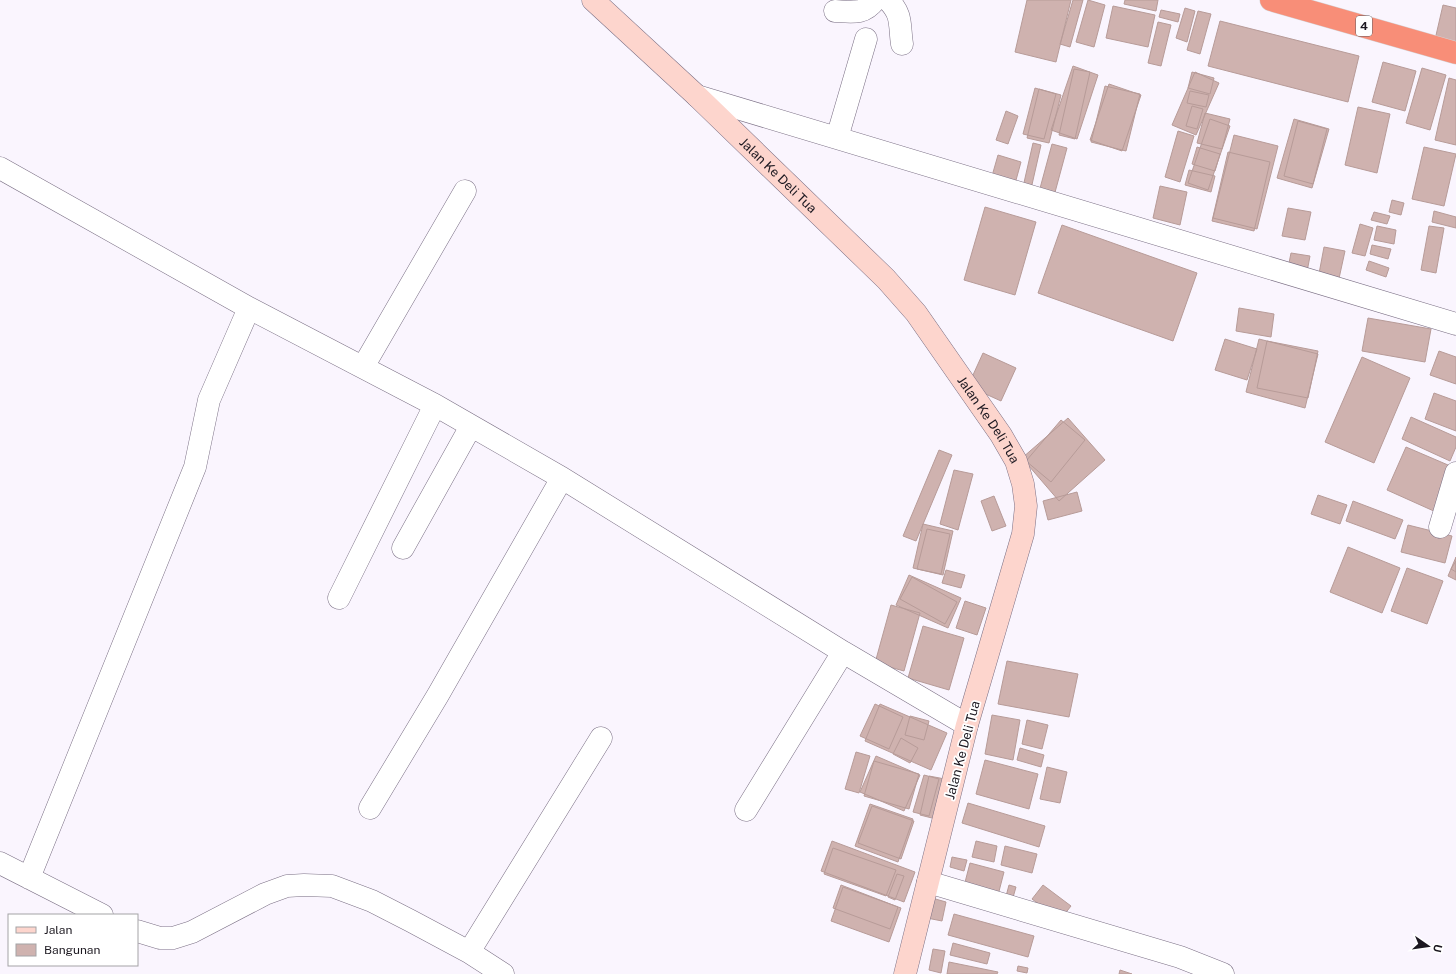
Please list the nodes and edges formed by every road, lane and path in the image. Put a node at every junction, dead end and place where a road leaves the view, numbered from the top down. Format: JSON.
{"nodes":[{"id":1,"x":592,"y":0,"type":"edge"},
{"id":2,"x":875,"y":0,"type":"edge"},
{"id":3,"x":888,"y":0,"type":"edge"},
{"id":4,"x":1271,"y":0,"type":"edge"},
{"id":5,"x":835,"y":11,"type":"dead end"},
{"id":6,"x":866,"y":39,"type":"dead end"},
{"id":7,"x":902,"y":44,"type":"dead end"},
{"id":8,"x":1456,"y":53,"type":"edge"},
{"id":9,"x":697,"y":96,"type":"junction"},
{"id":10,"x":837,"y":138,"type":"junction"},
{"id":11,"x":0,"y":168,"type":"edge"},
{"id":12,"x":465,"y":190,"type":"dead end"},
{"id":13,"x":249,"y":308,"type":"junction"},
{"id":14,"x":1456,"y":324,"type":"edge"},
{"id":15,"x":363,"y":366,"type":"junction"},
{"id":16,"x":436,"y":405,"type":"junction"},
{"id":17,"x":471,"y":426,"type":"junction"},
{"id":18,"x":1456,"y":473,"type":"edge"},
{"id":19,"x":562,"y":478,"type":"junction"},
{"id":20,"x":1440,"y":527,"type":"dead end"},
{"id":21,"x":403,"y":548,"type":"dead end"},
{"id":22,"x":339,"y":598,"type":"dead end"},
{"id":23,"x":843,"y":652,"type":"junction"},
{"id":24,"x":967,"y":725,"type":"junction"},
{"id":25,"x":601,"y":738,"type":"dead end"},
{"id":26,"x":370,"y":808,"type":"dead end"},
{"id":27,"x":746,"y":810,"type":"dead end"},
{"id":28,"x":0,"y":863,"type":"edge"},
{"id":29,"x":29,"y":878,"type":"junction"},
{"id":30,"x":928,"y":882,"type":"junction"},
{"id":31,"x":100,"y":914,"type":"edge"},
{"id":32,"x":138,"y":931,"type":"edge"},
{"id":33,"x":469,"y":952,"type":"junction"},
{"id":34,"x":503,"y":974,"type":"edge"},
{"id":35,"x":905,"y":974,"type":"edge"},
{"id":36,"x":1223,"y":974,"type":"edge"}],
"edges":[{"from":1,"to":9,"type":"main road","name":"Jalan Ke Deli Tua"},
{"from":2,"to":5,"type":"street"},
{"from":3,"to":7,"type":"street"},
{"from":4,"to":8,"type":"highway","number":"4"},
{"from":6,"to":10,"type":"street"},
{"from":9,"to":10,"type":"street"},
{"from":9,"to":24,"type":"main road","name":"Jalan Ke Deli Tua"},
{"from":10,"to":14,"type":"street"},
{"from":11,"to":13,"type":"street"},
{"from":12,"to":15,"type":"street"},
{"from":13,"to":15,"type":"street"},
{"from":13,"to":29,"type":"street"},
{"from":15,"to":16,"type":"street"},
{"from":16,"to":17,"type":"street"},
{"from":16,"to":22,"type":"street"},
{"from":17,"to":19,"type":"street"},
{"from":17,"to":21,"type":"street"},
{"from":18,"to":20,"type":"street"},
{"from":19,"to":23,"type":"street"},
{"from":19,"to":26,"type":"street"},
{"from":23,"to":24,"type":"street"},
{"from":23,"to":27,"type":"street"},
{"from":24,"to":30,"type":"main road","name":"Jalan Ke Deli Tua"},
{"from":25,"to":33,"type":"street"},
{"from":28,"to":29,"type":"street"},
{"from":29,"to":31,"type":"street"},
{"from":30,"to":35,"type":"main road","name":"Jalan Ke Deli Tua"},
{"from":30,"to":36,"type":"street"},
{"from":32,"to":33,"type":"street"},
{"from":33,"to":34,"type":"street"}]}
